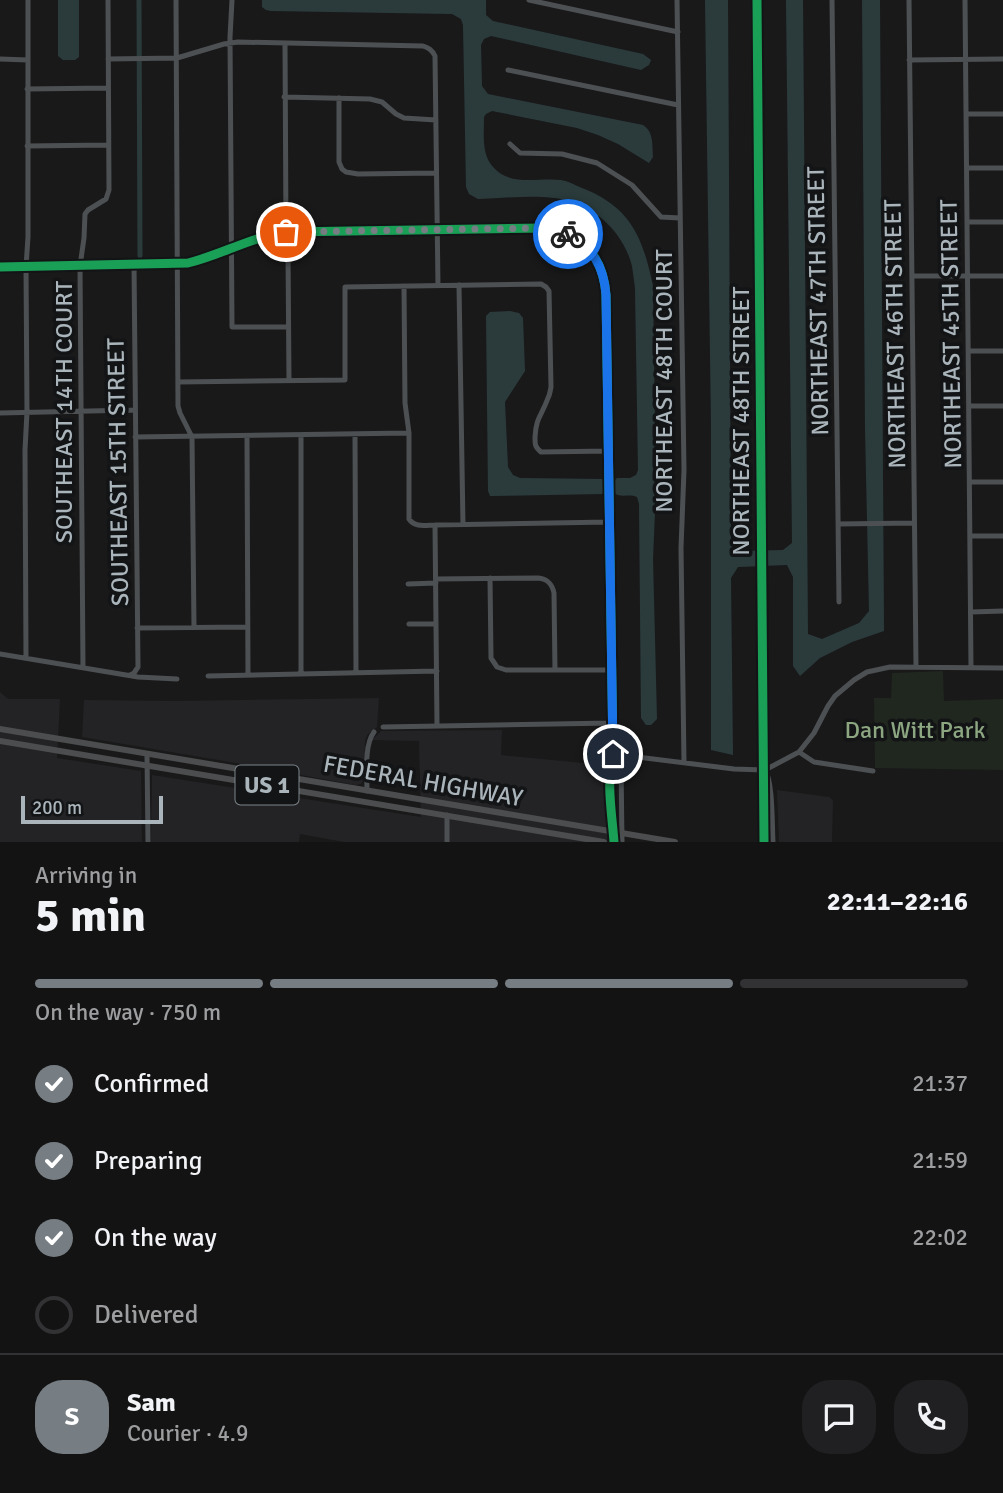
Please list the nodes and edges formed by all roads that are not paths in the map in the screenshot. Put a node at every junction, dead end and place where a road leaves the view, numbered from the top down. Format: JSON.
{"nodes":[{"id":1,"x":28,"y":0,"type":"edge"},
{"id":2,"x":108,"y":0,"type":"edge"},
{"id":3,"x":176,"y":0,"type":"edge"},
{"id":4,"x":232,"y":0,"type":"edge"},
{"id":5,"x":529,"y":0,"type":"edge"},
{"id":6,"x":677,"y":0,"type":"edge"},
{"id":7,"x":757,"y":0,"type":"edge"},
{"id":8,"x":832,"y":0,"type":"edge"},
{"id":9,"x":909,"y":0,"type":"edge"},
{"id":10,"x":965,"y":0,"type":"edge"},
{"id":11,"x":678,"y":32,"type":"junction"},
{"id":12,"x":230,"y":42,"type":"junction"},
{"id":13,"x":285,"y":43,"type":"junction"},
{"id":14,"x":177,"y":58,"type":"junction"},
{"id":15,"x":108,"y":59,"type":"junction"},
{"id":16,"x":0,"y":60,"type":"edge"},
{"id":17,"x":28,"y":60,"type":"junction"},
{"id":18,"x":909,"y":60,"type":"junction"},
{"id":19,"x":966,"y":60,"type":"junction"},
{"id":20,"x":1003,"y":60,"type":"edge"},
{"id":21,"x":508,"y":70,"type":"dead end"},
{"id":22,"x":108,"y":88,"type":"junction"},
{"id":23,"x":27,"y":89,"type":"junction"},
{"id":24,"x":284,"y":97,"type":"junction"},
{"id":25,"x":339,"y":98,"type":"junction"},
{"id":26,"x":678,"y":105,"type":"junction"},
{"id":27,"x":967,"y":114,"type":"junction"},
{"id":28,"x":1003,"y":114,"type":"edge"},
{"id":29,"x":436,"y":120,"type":"junction"},
{"id":30,"x":510,"y":144,"type":"dead end"},
{"id":31,"x":108,"y":145,"type":"junction"},
{"id":32,"x":27,"y":146,"type":"junction"},
{"id":33,"x":967,"y":168,"type":"junction"},
{"id":34,"x":1003,"y":168,"type":"edge"},
{"id":35,"x":436,"y":173,"type":"junction"},
{"id":36,"x":680,"y":218,"type":"junction"},
{"id":37,"x":967,"y":222,"type":"junction"},
{"id":38,"x":1003,"y":222,"type":"edge"},
{"id":39,"x":437,"y":230,"type":"junction"},
{"id":40,"x":286,"y":232,"type":"junction"},
{"id":41,"x":232,"y":248,"type":"junction"},
{"id":42,"x":177,"y":264,"type":"junction"},
{"id":43,"x":134,"y":265,"type":"junction"},
{"id":44,"x":80,"y":266,"type":"junction"},
{"id":45,"x":0,"y":267,"type":"edge"},
{"id":46,"x":26,"y":267,"type":"junction"},
{"id":47,"x":912,"y":276,"type":"junction"},
{"id":48,"x":968,"y":276,"type":"junction"},
{"id":49,"x":1003,"y":276,"type":"edge"},
{"id":50,"x":459,"y":285,"type":"junction"},
{"id":51,"x":404,"y":286,"type":"junction"},
{"id":52,"x":438,"y":286,"type":"junction"},
{"id":53,"x":288,"y":327,"type":"junction"},
{"id":54,"x":969,"y":351,"type":"junction"},
{"id":55,"x":1003,"y":351,"type":"edge"},
{"id":56,"x":289,"y":380,"type":"junction"},
{"id":57,"x":178,"y":382,"type":"junction"},
{"id":58,"x":969,"y":406,"type":"junction"},
{"id":59,"x":1003,"y":406,"type":"edge"},
{"id":60,"x":135,"y":410,"type":"junction"},
{"id":61,"x":81,"y":411,"type":"junction"},
{"id":62,"x":27,"y":412,"type":"junction"},
{"id":63,"x":0,"y":413,"type":"edge"},
{"id":64,"x":409,"y":433,"type":"junction"},
{"id":65,"x":355,"y":434,"type":"junction"},
{"id":66,"x":301,"y":435,"type":"junction"},
{"id":67,"x":247,"y":436,"type":"junction"},
{"id":68,"x":135,"y":437,"type":"junction"},
{"id":69,"x":192,"y":437,"type":"junction"},
{"id":70,"x":608,"y":451,"type":"junction"},
{"id":71,"x":970,"y":482,"type":"junction"},
{"id":72,"x":1003,"y":482,"type":"edge"},
{"id":73,"x":609,"y":523,"type":"junction"},
{"id":74,"x":914,"y":523,"type":"junction"},
{"id":75,"x":838,"y":524,"type":"junction"},
{"id":76,"x":435,"y":525,"type":"junction"},
{"id":77,"x":463,"y":525,"type":"junction"},
{"id":78,"x":971,"y":536,"type":"junction"},
{"id":79,"x":1003,"y":536,"type":"edge"},
{"id":80,"x":490,"y":578,"type":"junction"},
{"id":81,"x":436,"y":581,"type":"junction"},
{"id":82,"x":408,"y":584,"type":"dead end"},
{"id":83,"x":839,"y":602,"type":"dead end"},
{"id":84,"x":1003,"y":611,"type":"edge"},
{"id":85,"x":971,"y":612,"type":"junction"},
{"id":86,"x":409,"y":624,"type":"dead end"},
{"id":87,"x":436,"y":624,"type":"junction"},
{"id":88,"x":194,"y":627,"type":"junction"},
{"id":89,"x":247,"y":627,"type":"junction"},
{"id":90,"x":137,"y":628,"type":"junction"},
{"id":91,"x":0,"y":654,"type":"edge"},
{"id":92,"x":26,"y":659,"type":"junction"},
{"id":93,"x":916,"y":667,"type":"junction"},
{"id":94,"x":83,"y":668,"type":"junction"},
{"id":95,"x":971,"y":668,"type":"junction"},
{"id":96,"x":1003,"y":668,"type":"edge"},
{"id":97,"x":555,"y":670,"type":"junction"},
{"id":98,"x":612,"y":670,"type":"junction"},
{"id":99,"x":437,"y":671,"type":"junction"},
{"id":100,"x":356,"y":672,"type":"junction"},
{"id":101,"x":301,"y":673,"type":"junction"},
{"id":102,"x":248,"y":674,"type":"junction"},
{"id":103,"x":130,"y":675,"type":"junction"},
{"id":104,"x":208,"y":676,"type":"dead end"},
{"id":105,"x":177,"y":679,"type":"dead end"},
{"id":106,"x":612,"y":723,"type":"junction"},
{"id":107,"x":437,"y":725,"type":"junction"},
{"id":108,"x":383,"y":727,"type":"dead end"},
{"id":109,"x":0,"y":729,"type":"edge"},
{"id":110,"x":374,"y":732,"type":"dead end"},
{"id":111,"x":34,"y":735,"type":"junction"},
{"id":112,"x":0,"y":741,"type":"edge"},
{"id":113,"x":12,"y":743,"type":"junction"},
{"id":114,"x":799,"y":752,"type":"junction"},
{"id":115,"x":147,"y":754,"type":"junction"},
{"id":116,"x":613,"y":754,"type":"junction"},
{"id":117,"x":684,"y":762,"type":"junction"},
{"id":118,"x":147,"y":765,"type":"junction"},
{"id":119,"x":765,"y":770,"type":"junction"},
{"id":120,"x":873,"y":771,"type":"dead end"},
{"id":121,"x":257,"y":772,"type":"junction"},
{"id":122,"x":280,"y":776,"type":"junction"},
{"id":123,"x":236,"y":780,"type":"junction"},
{"id":124,"x":261,"y":784,"type":"junction"},
{"id":125,"x":367,"y":791,"type":"junction"},
{"id":126,"x":345,"y":799,"type":"junction"},
{"id":127,"x":425,"y":800,"type":"junction"},
{"id":128,"x":471,"y":808,"type":"junction"},
{"id":129,"x":409,"y":809,"type":"junction"},
{"id":130,"x":447,"y":816,"type":"junction"},
{"id":131,"x":613,"y":832,"type":"junction"},
{"id":132,"x":622,"y":834,"type":"junction"},
{"id":133,"x":148,"y":842,"type":"edge"},
{"id":134,"x":447,"y":842,"type":"edge"},
{"id":135,"x":604,"y":842,"type":"edge"},
{"id":136,"x":614,"y":842,"type":"edge"},
{"id":137,"x":622,"y":842,"type":"edge"},
{"id":138,"x":675,"y":842,"type":"edge"},
{"id":139,"x":764,"y":842,"type":"edge"},
{"id":140,"x":773,"y":842,"type":"edge"}],
"edges":[{"from":1,"to":17,"type":"street"},
{"from":2,"to":15,"type":"street","name":"SOUTHEAST 14TH COURT"},
{"from":3,"to":14,"type":"street"},
{"from":4,"to":12,"type":"street"},
{"from":5,"to":11,"type":"street"},
{"from":6,"to":11,"type":"street","name":"NORTHEAST 48TH COURT"},
{"from":7,"to":119,"type":"street","name":"NORTHEAST 48TH STREET"},
{"from":8,"to":75,"type":"street","name":"NORTHEAST 47TH STREET"},
{"from":9,"to":18,"type":"street","name":"NORTHEAST 46TH STREET"},
{"from":10,"to":19,"type":"street","name":"NORTHEAST 45TH STREET"},
{"from":11,"to":26,"type":"street","name":"NORTHEAST 48TH COURT"},
{"from":12,"to":13,"type":"street"},
{"from":12,"to":14,"type":"street"},
{"from":12,"to":41,"type":"street"},
{"from":13,"to":24,"type":"street"},
{"from":13,"to":29,"type":"street"},
{"from":14,"to":15,"type":"street"},
{"from":14,"to":42,"type":"street"},
{"from":15,"to":22,"type":"street","name":"SOUTHEAST 14TH COURT"},
{"from":16,"to":17,"type":"street"},
{"from":17,"to":23,"type":"street"},
{"from":18,"to":19,"type":"street"},
{"from":18,"to":47,"type":"street","name":"NORTHEAST 46TH STREET"},
{"from":19,"to":20,"type":"street"},
{"from":19,"to":27,"type":"street","name":"NORTHEAST 45TH STREET"},
{"from":21,"to":26,"type":"street"},
{"from":22,"to":23,"type":"street"},
{"from":22,"to":31,"type":"street","name":"SOUTHEAST 14TH COURT"},
{"from":23,"to":32,"type":"street"},
{"from":24,"to":25,"type":"street"},
{"from":24,"to":40,"type":"street"},
{"from":25,"to":29,"type":"street"},
{"from":25,"to":35,"type":"street"},
{"from":26,"to":36,"type":"street","name":"NORTHEAST 48TH COURT"},
{"from":27,"to":28,"type":"street"},
{"from":27,"to":33,"type":"street","name":"NORTHEAST 45TH STREET"},
{"from":29,"to":35,"type":"street"},
{"from":30,"to":36,"type":"street"},
{"from":31,"to":32,"type":"street"},
{"from":31,"to":44,"type":"street","name":"SOUTHEAST 14TH COURT"},
{"from":32,"to":46,"type":"street"},
{"from":33,"to":34,"type":"street"},
{"from":33,"to":37,"type":"street","name":"NORTHEAST 45TH STREET"},
{"from":35,"to":39,"type":"street"},
{"from":36,"to":117,"type":"street","name":"NORTHEAST 48TH COURT"},
{"from":37,"to":38,"type":"street"},
{"from":37,"to":48,"type":"street","name":"NORTHEAST 45TH STREET"},
{"from":39,"to":40,"type":"street"},
{"from":39,"to":52,"type":"street"},
{"from":39,"to":70,"type":"street"},
{"from":40,"to":41,"type":"street"},
{"from":40,"to":53,"type":"street"},
{"from":41,"to":42,"type":"street"},
{"from":41,"to":53,"type":"street"},
{"from":42,"to":43,"type":"street"},
{"from":42,"to":57,"type":"street"},
{"from":43,"to":44,"type":"street"},
{"from":43,"to":60,"type":"street","name":"SOUTHEAST 15TH STREET"},
{"from":44,"to":46,"type":"street"},
{"from":44,"to":61,"type":"street","name":"SOUTHEAST 14TH COURT"},
{"from":45,"to":46,"type":"street"},
{"from":46,"to":62,"type":"street"},
{"from":47,"to":48,"type":"street"},
{"from":47,"to":74,"type":"street","name":"NORTHEAST 46TH STREET"},
{"from":48,"to":49,"type":"street"},
{"from":48,"to":54,"type":"street","name":"NORTHEAST 45TH STREET"},
{"from":50,"to":52,"type":"street"},
{"from":50,"to":70,"type":"street"},
{"from":50,"to":77,"type":"street"},
{"from":51,"to":52,"type":"street"},
{"from":51,"to":56,"type":"street"},
{"from":51,"to":64,"type":"street"},
{"from":53,"to":56,"type":"street"},
{"from":54,"to":55,"type":"street"},
{"from":54,"to":58,"type":"street","name":"NORTHEAST 45TH STREET"},
{"from":56,"to":57,"type":"street"},
{"from":57,"to":69,"type":"street"},
{"from":58,"to":59,"type":"street"},
{"from":58,"to":71,"type":"street","name":"NORTHEAST 45TH STREET"},
{"from":60,"to":61,"type":"street"},
{"from":60,"to":68,"type":"street","name":"SOUTHEAST 15TH STREET"},
{"from":61,"to":62,"type":"street"},
{"from":61,"to":94,"type":"street","name":"SOUTHEAST 14TH COURT"},
{"from":62,"to":63,"type":"street"},
{"from":62,"to":92,"type":"street"},
{"from":64,"to":65,"type":"street"},
{"from":64,"to":76,"type":"street"},
{"from":65,"to":66,"type":"street"},
{"from":65,"to":100,"type":"street"},
{"from":66,"to":67,"type":"street"},
{"from":66,"to":101,"type":"street"},
{"from":67,"to":69,"type":"street"},
{"from":67,"to":89,"type":"street"},
{"from":68,"to":69,"type":"street"},
{"from":68,"to":90,"type":"street","name":"SOUTHEAST 15TH STREET"},
{"from":69,"to":88,"type":"street"},
{"from":70,"to":73,"type":"street"},
{"from":71,"to":72,"type":"street"},
{"from":71,"to":78,"type":"street","name":"NORTHEAST 45TH STREET"},
{"from":73,"to":77,"type":"street"},
{"from":73,"to":98,"type":"street"},
{"from":74,"to":75,"type":"street"},
{"from":74,"to":93,"type":"street","name":"NORTHEAST 46TH STREET"},
{"from":75,"to":83,"type":"street","name":"NORTHEAST 47TH STREET"},
{"from":76,"to":77,"type":"street"},
{"from":76,"to":81,"type":"street"},
{"from":78,"to":79,"type":"street"},
{"from":78,"to":85,"type":"street","name":"NORTHEAST 45TH STREET"},
{"from":80,"to":81,"type":"street"},
{"from":80,"to":97,"type":"street"},
{"from":80,"to":97,"type":"street"},
{"from":81,"to":82,"type":"street"},
{"from":81,"to":87,"type":"street"},
{"from":84,"to":85,"type":"street"},
{"from":85,"to":95,"type":"street","name":"NORTHEAST 45TH STREET"},
{"from":86,"to":87,"type":"street"},
{"from":87,"to":99,"type":"street"},
{"from":88,"to":89,"type":"street"},
{"from":88,"to":90,"type":"street"},
{"from":89,"to":102,"type":"street"},
{"from":90,"to":103,"type":"street","name":"SOUTHEAST 15TH STREET"},
{"from":91,"to":92,"type":"street"},
{"from":92,"to":94,"type":"street"},
{"from":93,"to":95,"type":"street"},
{"from":93,"to":114,"type":"street"},
{"from":94,"to":103,"type":"street"},
{"from":95,"to":96,"type":"street"},
{"from":97,"to":98,"type":"street"},
{"from":98,"to":106,"type":"street"},
{"from":99,"to":100,"type":"street"},
{"from":99,"to":107,"type":"street"},
{"from":100,"to":101,"type":"street"},
{"from":101,"to":102,"type":"street"},
{"from":102,"to":104,"type":"street"},
{"from":103,"to":105,"type":"street"},
{"from":106,"to":107,"type":"street"},
{"from":106,"to":116,"type":"street"},
{"from":107,"to":108,"type":"street"},
{"from":109,"to":111,"type":"main road","name":"FEDERAL HIGHWAY","number":"US 1"},
{"from":110,"to":125,"type":"street"},
{"from":111,"to":113,"type":"main road"},
{"from":111,"to":115,"type":"main road","name":"FEDERAL HIGHWAY","number":"US 1"},
{"from":112,"to":113,"type":"main road","name":"FEDERAL HIGHWAY","number":"US 1"},
{"from":113,"to":118,"type":"main road","name":"FEDERAL HIGHWAY","number":"US 1"},
{"from":114,"to":119,"type":"street"},
{"from":114,"to":120,"type":"street"},
{"from":115,"to":118,"type":"street"},
{"from":115,"to":121,"type":"main road","name":"FEDERAL HIGHWAY","number":"US 1"},
{"from":116,"to":117,"type":"street"},
{"from":116,"to":131,"type":"street"},
{"from":116,"to":132,"type":"street"},
{"from":117,"to":119,"type":"street"},
{"from":118,"to":123,"type":"main road","name":"FEDERAL HIGHWAY","number":"US 1"},
{"from":118,"to":133,"type":"street"},
{"from":119,"to":139,"type":"street","name":"NORTHEAST 48TH STREET"},
{"from":119,"to":140,"type":"street","name":"NORTHEAST 48TH STREET"},
{"from":121,"to":122,"type":"main road","name":"FEDERAL HIGHWAY","number":"US 1"},
{"from":121,"to":123,"type":"main road"},
{"from":122,"to":124,"type":"main road"},
{"from":122,"to":125,"type":"main road","name":"FEDERAL HIGHWAY","number":"US 1"},
{"from":123,"to":124,"type":"main road","name":"FEDERAL HIGHWAY","number":"US 1"},
{"from":124,"to":126,"type":"main road","name":"FEDERAL HIGHWAY","number":"US 1"},
{"from":125,"to":126,"type":"main road"},
{"from":125,"to":127,"type":"main road","name":"FEDERAL HIGHWAY","number":"US 1"},
{"from":126,"to":129,"type":"main road","name":"FEDERAL HIGHWAY","number":"US 1"},
{"from":127,"to":128,"type":"main road","name":"FEDERAL HIGHWAY","number":"US 1"},
{"from":127,"to":129,"type":"main road"},
{"from":128,"to":130,"type":"main road"},
{"from":128,"to":131,"type":"main road","name":"FEDERAL HIGHWAY","number":"US 1"},
{"from":129,"to":130,"type":"main road","name":"FEDERAL HIGHWAY","number":"US 1"},
{"from":130,"to":134,"type":"street"},
{"from":130,"to":135,"type":"main road","name":"FEDERAL HIGHWAY","number":"US 1"},
{"from":131,"to":132,"type":"main road","name":"FEDERAL HIGHWAY","number":"US 1"},
{"from":131,"to":136,"type":"street"},
{"from":132,"to":137,"type":"street"},
{"from":132,"to":138,"type":"main road","name":"FEDERAL HIGHWAY","number":"US 1"}]}
